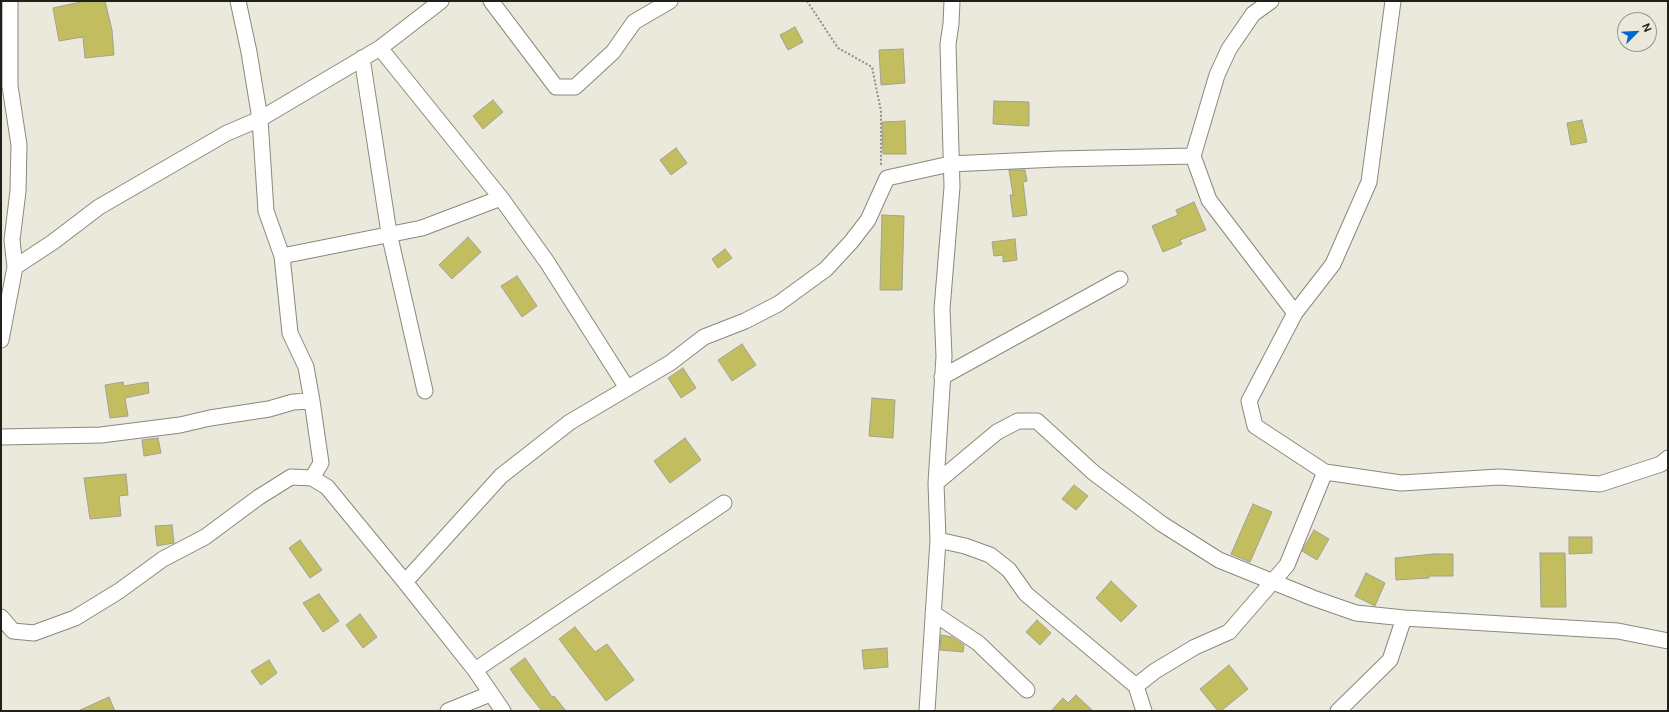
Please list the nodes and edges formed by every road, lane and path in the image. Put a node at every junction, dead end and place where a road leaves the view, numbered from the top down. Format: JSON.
{"nodes":[{"id":1,"x":10,"y":1,"type":"edge"},
{"id":2,"x":238,"y":1,"type":"edge"},
{"id":3,"x":441,"y":1,"type":"edge"},
{"id":4,"x":492,"y":1,"type":"edge"},
{"id":5,"x":670,"y":1,"type":"edge"},
{"id":6,"x":807,"y":1,"type":"edge"},
{"id":7,"x":952,"y":1,"type":"edge"},
{"id":8,"x":1271,"y":1,"type":"edge"},
{"id":9,"x":1393,"y":1,"type":"edge"},
{"id":10,"x":380,"y":48,"type":"junction"},
{"id":11,"x":362,"y":58,"type":"junction"},
{"id":12,"x":260,"y":120,"type":"junction"},
{"id":13,"x":1193,"y":156,"type":"junction"},
{"id":14,"x":950,"y":164,"type":"junction"},
{"id":15,"x":887,"y":178,"type":"junction"},
{"id":16,"x":501,"y":198,"type":"junction"},
{"id":17,"x":388,"y":233,"type":"junction"},
{"id":18,"x":282,"y":256,"type":"junction"},
{"id":19,"x":15,"y":267,"type":"junction"},
{"id":20,"x":1120,"y":280,"type":"dead end"},
{"id":21,"x":1295,"y":313,"type":"junction"},
{"id":22,"x":1,"y":340,"type":"edge"},
{"id":23,"x":942,"y":377,"type":"junction"},
{"id":24,"x":627,"y":388,"type":"junction"},
{"id":25,"x":425,"y":391,"type":"dead end"},
{"id":26,"x":312,"y":401,"type":"junction"},
{"id":27,"x":1,"y":437,"type":"edge"},
{"id":28,"x":1668,"y":458,"type":"edge"},
{"id":29,"x":1325,"y":472,"type":"junction"},
{"id":30,"x":312,"y":478,"type":"junction"},
{"id":31,"x":936,"y":483,"type":"junction"},
{"id":32,"x":724,"y":503,"type":"dead end"},
{"id":33,"x":938,"y":540,"type":"junction"},
{"id":34,"x":405,"y":582,"type":"junction"},
{"id":35,"x":1274,"y":582,"type":"junction"},
{"id":36,"x":934,"y":613,"type":"junction"},
{"id":37,"x":1,"y":617,"type":"edge"},
{"id":38,"x":1404,"y":618,"type":"junction"},
{"id":39,"x":1668,"y":640,"type":"edge"},
{"id":40,"x":475,"y":670,"type":"junction"},
{"id":41,"x":1136,"y":686,"type":"junction"},
{"id":42,"x":1028,"y":690,"type":"dead end"},
{"id":43,"x":490,"y":694,"type":"junction"},
{"id":44,"x":448,"y":711,"type":"edge"},
{"id":45,"x":502,"y":711,"type":"edge"},
{"id":46,"x":927,"y":711,"type":"edge"},
{"id":47,"x":1144,"y":711,"type":"edge"},
{"id":48,"x":1338,"y":711,"type":"edge"}],
"edges":[{"from":1,"to":19,"type":"street"},
{"from":2,"to":12,"type":"street"},
{"from":3,"to":10,"type":"street"},
{"from":4,"to":5,"type":"street"},
{"from":6,"to":15,"type":"path"},
{"from":7,"to":14,"type":"street"},
{"from":8,"to":13,"type":"street"},
{"from":9,"to":21,"type":"street"},
{"from":10,"to":11,"type":"street"},
{"from":10,"to":16,"type":"street"},
{"from":11,"to":12,"type":"street"},
{"from":11,"to":17,"type":"street"},
{"from":12,"to":18,"type":"street"},
{"from":12,"to":19,"type":"street"},
{"from":13,"to":14,"type":"street"},
{"from":13,"to":21,"type":"street"},
{"from":14,"to":15,"type":"street"},
{"from":14,"to":23,"type":"street"},
{"from":15,"to":24,"type":"street"},
{"from":16,"to":17,"type":"street"},
{"from":16,"to":24,"type":"street"},
{"from":17,"to":18,"type":"street"},
{"from":17,"to":25,"type":"street"},
{"from":18,"to":26,"type":"street"},
{"from":19,"to":22,"type":"street"},
{"from":20,"to":23,"type":"street"},
{"from":21,"to":29,"type":"street"},
{"from":23,"to":31,"type":"street"},
{"from":24,"to":34,"type":"street"},
{"from":26,"to":27,"type":"street"},
{"from":26,"to":30,"type":"street"},
{"from":28,"to":29,"type":"street"},
{"from":29,"to":35,"type":"street"},
{"from":30,"to":34,"type":"street"},
{"from":30,"to":37,"type":"street"},
{"from":31,"to":33,"type":"street"},
{"from":31,"to":35,"type":"street"},
{"from":32,"to":40,"type":"street"},
{"from":33,"to":36,"type":"street"},
{"from":33,"to":41,"type":"street"},
{"from":34,"to":40,"type":"street"},
{"from":35,"to":38,"type":"street"},
{"from":35,"to":41,"type":"street"},
{"from":36,"to":42,"type":"street"},
{"from":36,"to":46,"type":"street"},
{"from":38,"to":39,"type":"street"},
{"from":38,"to":48,"type":"street"},
{"from":40,"to":43,"type":"street"},
{"from":41,"to":47,"type":"street"},
{"from":43,"to":44,"type":"street"},
{"from":43,"to":45,"type":"street"}]}
